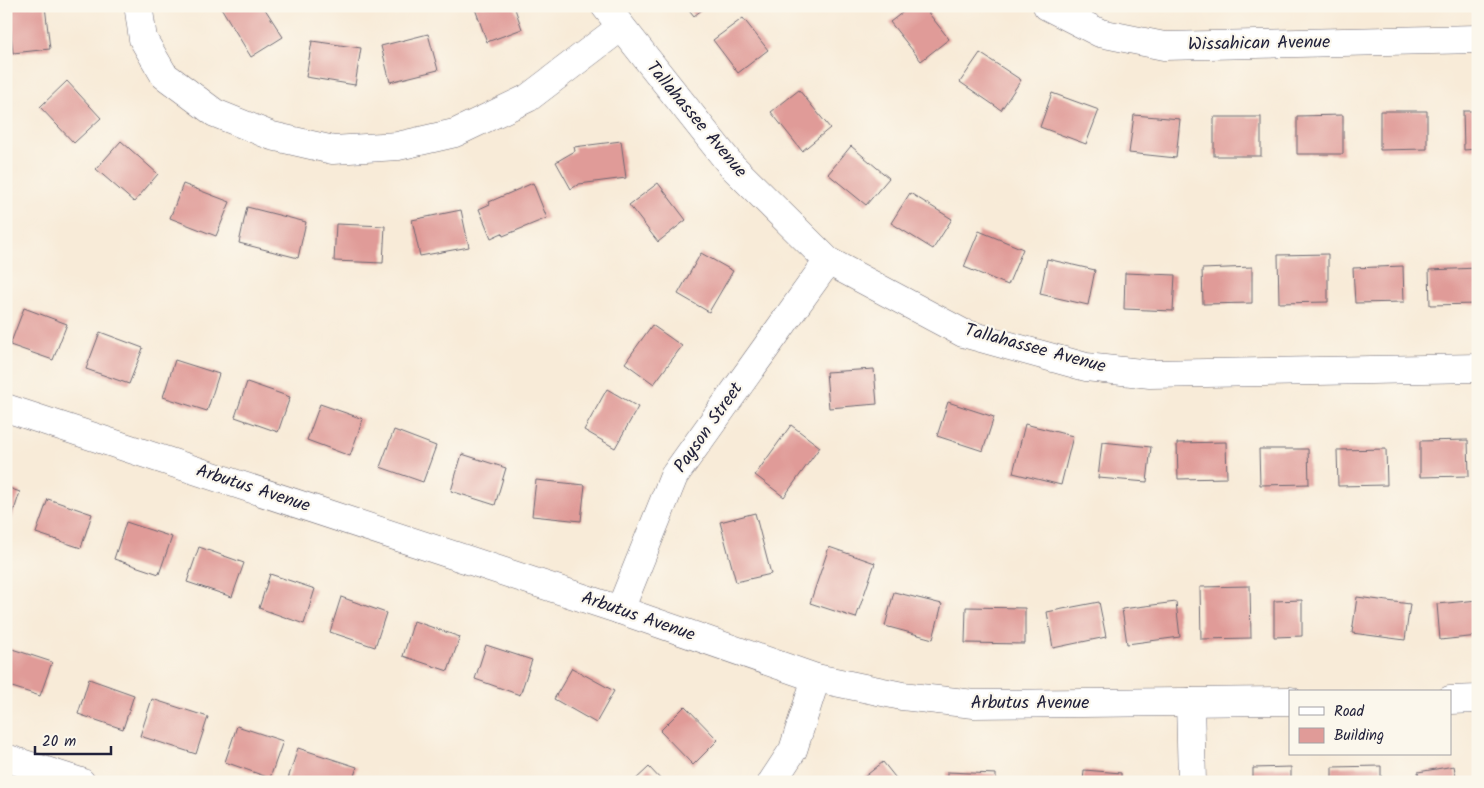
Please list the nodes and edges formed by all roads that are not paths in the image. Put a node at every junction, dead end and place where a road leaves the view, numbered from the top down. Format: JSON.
{"nodes":[{"id":1,"x":1047,"y":6,"type":"edge"},
{"id":2,"x":139,"y":12,"type":"dead end"},
{"id":3,"x":613,"y":17,"type":"edge"},
{"id":4,"x":1478,"y":39,"type":"edge"},
{"id":5,"x":828,"y":261,"type":"junction"},
{"id":6,"x":1478,"y":368,"type":"edge"},
{"id":7,"x":6,"y":408,"type":"edge"},
{"id":8,"x":620,"y":610,"type":"junction"},
{"id":9,"x":816,"y":678,"type":"junction"},
{"id":10,"x":1452,"y":700,"type":"edge"},
{"id":11,"x":1478,"y":700,"type":"edge"},
{"id":12,"x":1289,"y":701,"type":"edge"},
{"id":13,"x":1190,"y":702,"type":"junction"},
{"id":14,"x":6,"y":758,"type":"edge"},
{"id":15,"x":81,"y":782,"type":"edge"},
{"id":16,"x":772,"y":782,"type":"edge"},
{"id":17,"x":1192,"y":782,"type":"edge"}],
"edges":[{"from":1,"to":4,"type":"street","name":"Wissahican Avenue"},
{"from":2,"to":3,"type":"street"},
{"from":3,"to":5,"type":"street","name":"Tallahassee Avenue"},
{"from":5,"to":6,"type":"street","name":"Tallahassee Avenue"},
{"from":5,"to":8,"type":"street","name":"Payson Street"},
{"from":7,"to":8,"type":"street","name":"Arbutus Avenue"},
{"from":8,"to":9,"type":"street","name":"Arbutus Avenue"},
{"from":9,"to":13,"type":"street","name":"Arbutus Avenue"},
{"from":9,"to":16,"type":"street"},
{"from":10,"to":11,"type":"street"},
{"from":12,"to":13,"type":"street","name":"Arbutus Avenue"},
{"from":13,"to":17,"type":"street"},
{"from":14,"to":15,"type":"street"}]}
